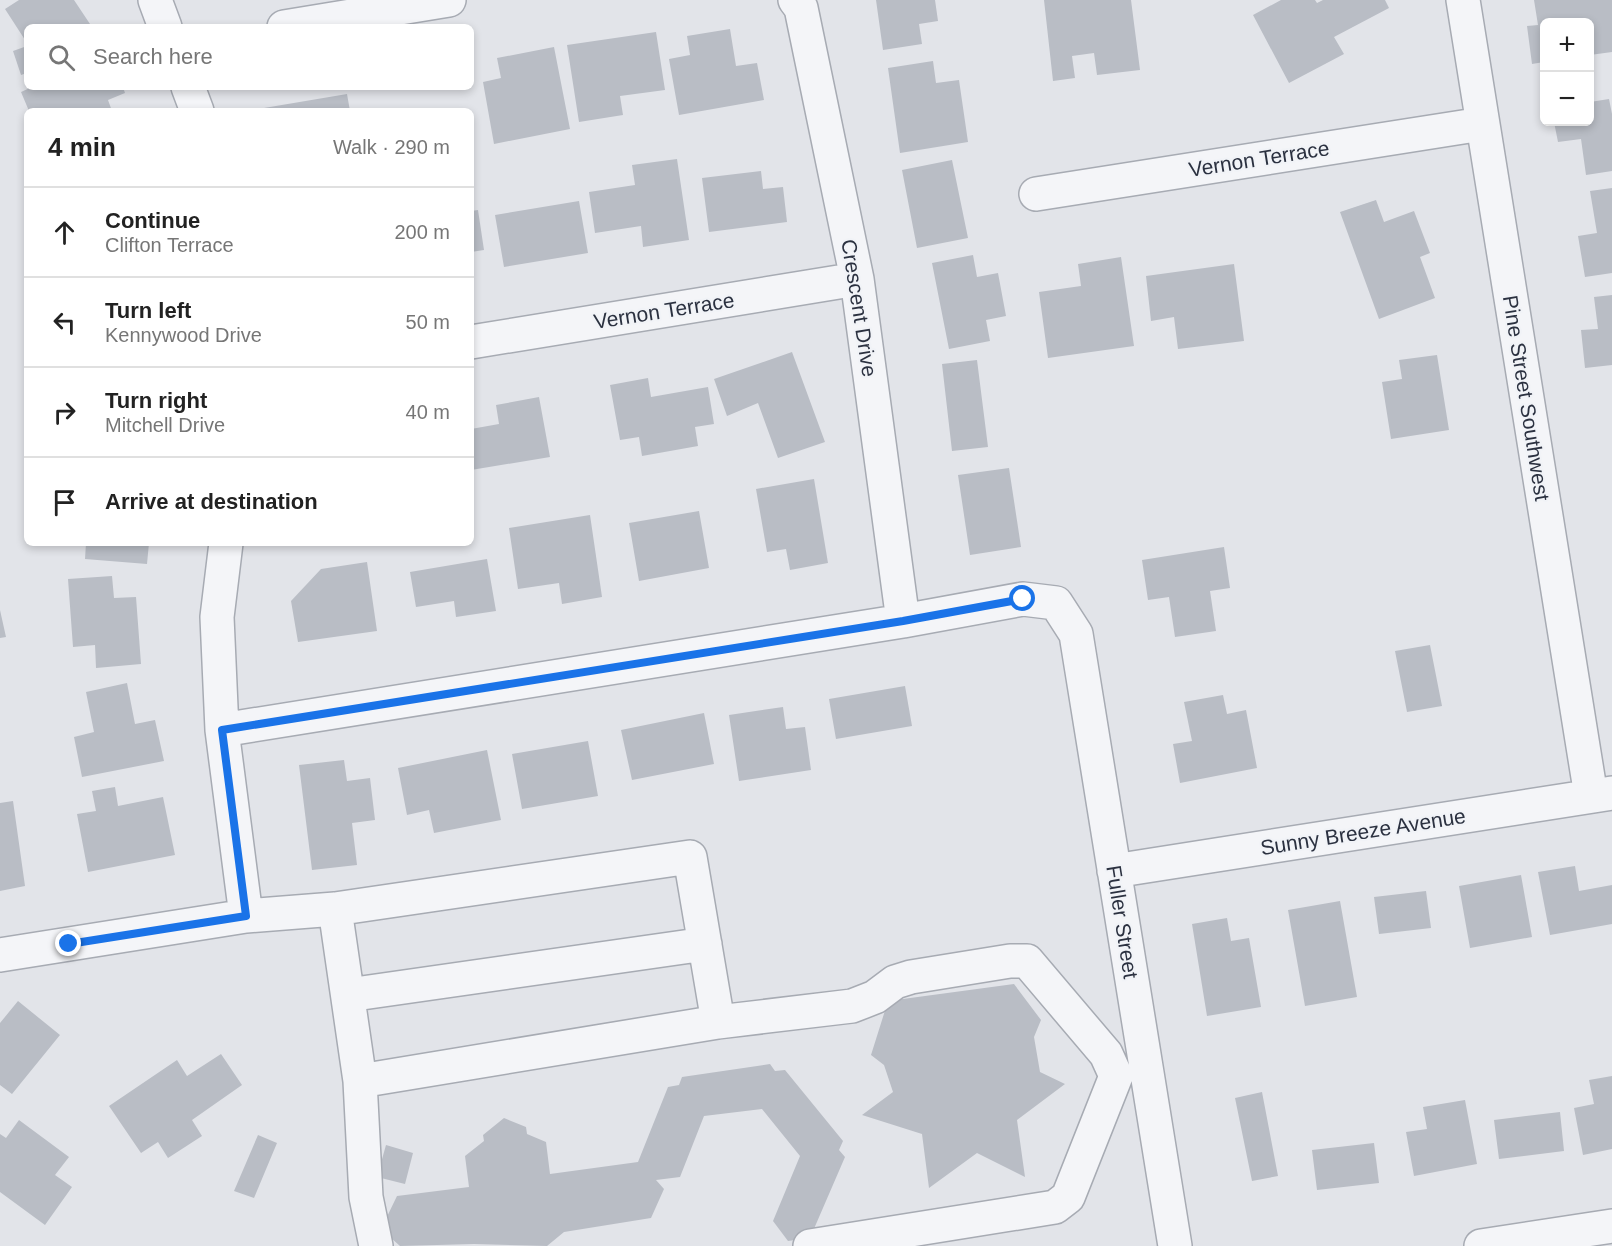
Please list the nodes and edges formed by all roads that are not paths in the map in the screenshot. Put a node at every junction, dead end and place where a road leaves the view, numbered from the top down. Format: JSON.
{"nodes":[{"id":1,"x":155,"y":0,"type":"edge"},
{"id":2,"x":448,"y":0,"type":"edge"},
{"id":3,"x":795,"y":0,"type":"edge"},
{"id":4,"x":1463,"y":0,"type":"edge"},
{"id":5,"x":164,"y":24,"type":"edge"},
{"id":6,"x":302,"y":24,"type":"edge"},
{"id":7,"x":189,"y":90,"type":"edge"},
{"id":8,"x":197,"y":108,"type":"edge"},
{"id":9,"x":1482,"y":124,"type":"junction"},
{"id":10,"x":1036,"y":194,"type":"dead end"},
{"id":11,"x":857,"y":279,"type":"junction"},
{"id":12,"x":474,"y":342,"type":"edge"},
{"id":13,"x":226,"y":546,"type":"edge"},
{"id":14,"x":903,"y":621,"type":"junction"},
{"id":15,"x":222,"y":730,"type":"junction"},
{"id":16,"x":1602,"y":795,"type":"edge"},
{"id":17,"x":1114,"y":871,"type":"junction"},
{"id":18,"x":334,"y":909,"type":"junction"},
{"id":19,"x":246,"y":916,"type":"junction"},
{"id":20,"x":705,"y":944,"type":"junction"},
{"id":21,"x":0,"y":955,"type":"edge"},
{"id":22,"x":348,"y":995,"type":"junction"},
{"id":23,"x":718,"y":1022,"type":"junction"},
{"id":24,"x":360,"y":1081,"type":"junction"},
{"id":25,"x":1612,"y":1226,"type":"edge"},
{"id":26,"x":376,"y":1246,"type":"edge"},
{"id":27,"x":810,"y":1246,"type":"edge"},
{"id":28,"x":1175,"y":1246,"type":"edge"},
{"id":29,"x":1481,"y":1246,"type":"edge"}],
"edges":[{"from":1,"to":5,"type":"street"},
{"from":2,"to":6,"type":"street"},
{"from":3,"to":11,"type":"street","name":"Crescent Drive"},
{"from":4,"to":9,"type":"street","name":"Pine Street Southwest"},
{"from":7,"to":8,"type":"street"},
{"from":9,"to":10,"type":"street","name":"Vernon Terrace"},
{"from":9,"to":16,"type":"street","name":"Pine Street Southwest"},
{"from":11,"to":12,"type":"street","name":"Vernon Terrace"},
{"from":11,"to":14,"type":"street","name":"Crescent Drive"},
{"from":13,"to":15,"type":"street"},
{"from":14,"to":15,"type":"street"},
{"from":14,"to":17,"type":"street","name":"Fuller Street"},
{"from":15,"to":19,"type":"street"},
{"from":16,"to":17,"type":"street","name":"Sunny Breeze Avenue"},
{"from":17,"to":28,"type":"street","name":"Fuller Street"},
{"from":18,"to":19,"type":"street"},
{"from":18,"to":20,"type":"street"},
{"from":18,"to":22,"type":"street"},
{"from":19,"to":21,"type":"street"},
{"from":20,"to":22,"type":"street"},
{"from":20,"to":23,"type":"street"},
{"from":22,"to":24,"type":"street"},
{"from":23,"to":24,"type":"street"},
{"from":23,"to":27,"type":"street"},
{"from":24,"to":26,"type":"street"},
{"from":25,"to":29,"type":"street"}]}
